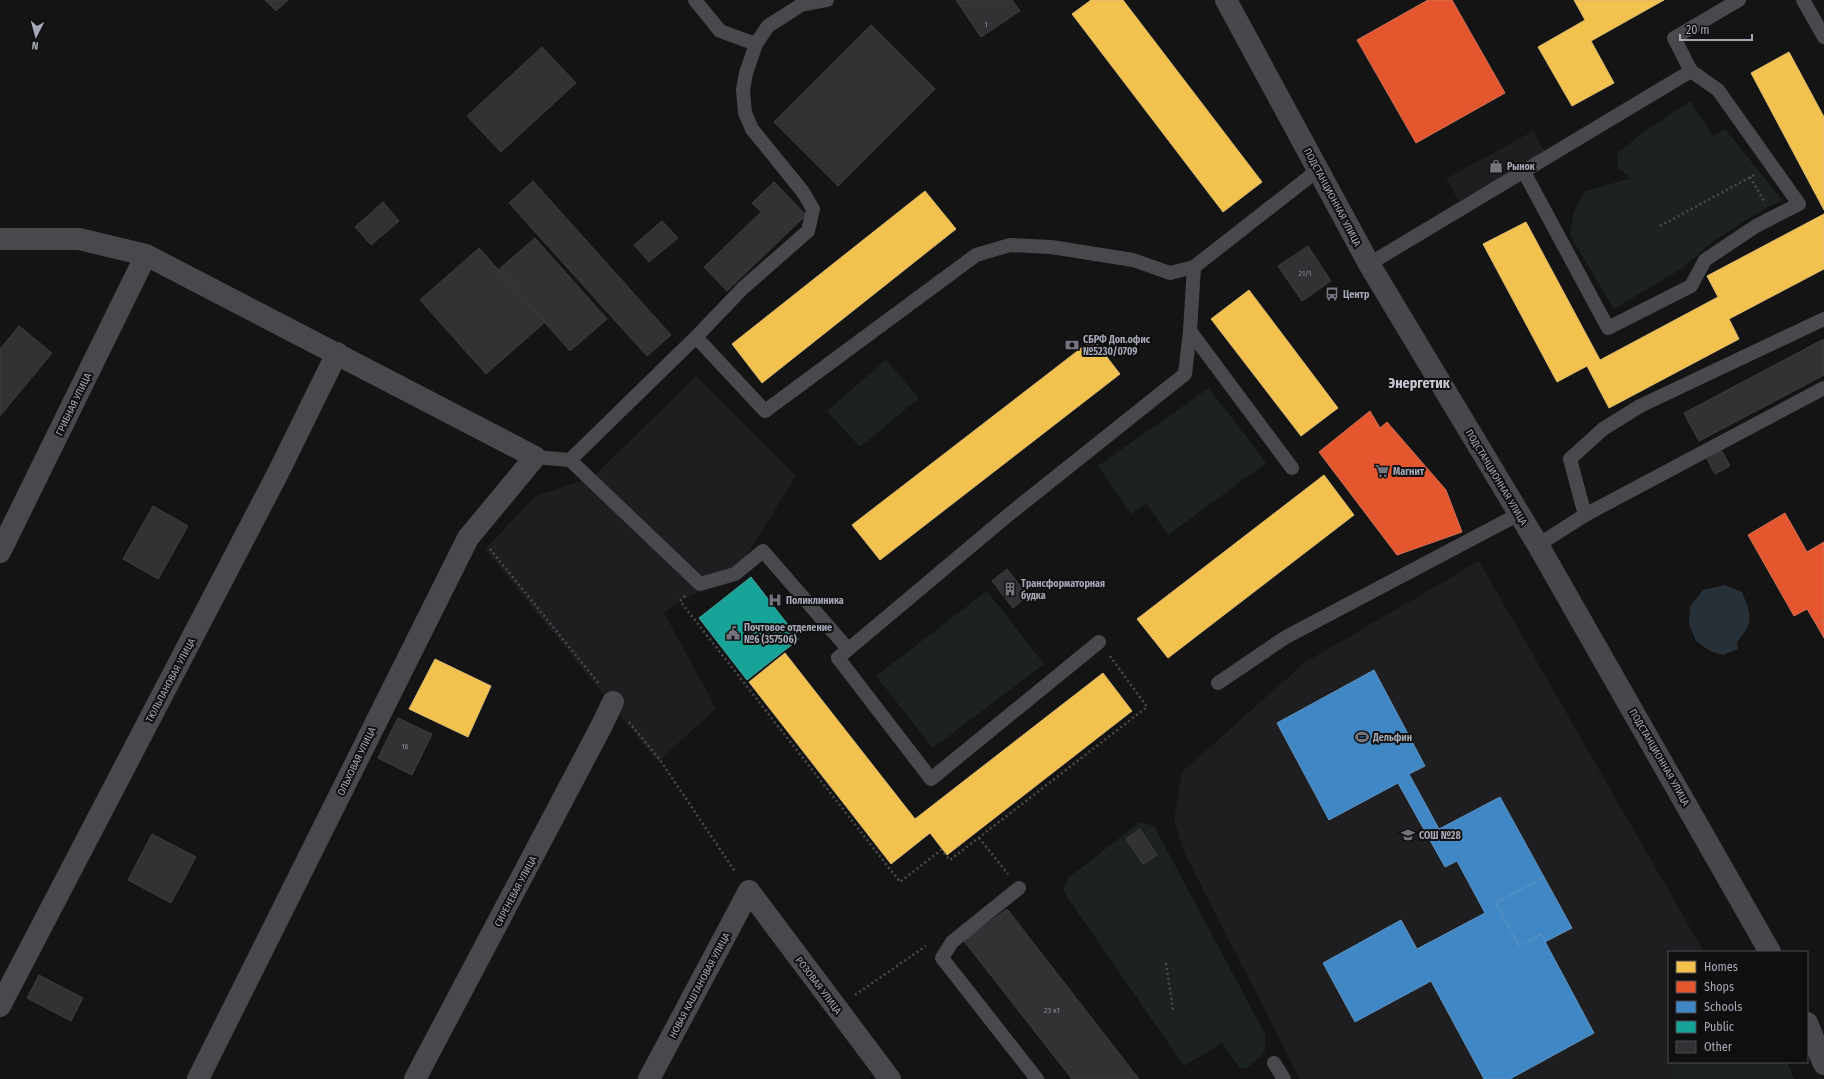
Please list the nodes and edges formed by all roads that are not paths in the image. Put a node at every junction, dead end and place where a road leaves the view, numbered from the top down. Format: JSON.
{"nodes":[{"id":1,"x":695,"y":0,"type":"edge"},
{"id":2,"x":826,"y":0,"type":"edge"},
{"id":3,"x":1226,"y":0,"type":"edge"},
{"id":4,"x":1739,"y":0,"type":"edge"},
{"id":5,"x":1803,"y":0,"type":"edge"},
{"id":6,"x":1824,"y":37,"type":"edge"},
{"id":7,"x":756,"y":44,"type":"junction"},
{"id":8,"x":1691,"y":72,"type":"junction"},
{"id":9,"x":1318,"y":170,"type":"junction"},
{"id":10,"x":1524,"y":172,"type":"junction"},
{"id":11,"x":0,"y":239,"type":"edge"},
{"id":12,"x":146,"y":255,"type":"junction"},
{"id":13,"x":1369,"y":264,"type":"junction"},
{"id":14,"x":1194,"y":267,"type":"junction"},
{"id":15,"x":1824,"y":319,"type":"edge"},
{"id":16,"x":1190,"y":331,"type":"junction"},
{"id":17,"x":696,"y":337,"type":"junction"},
{"id":18,"x":337,"y":353,"type":"junction"},
{"id":19,"x":1824,"y":388,"type":"edge"},
{"id":20,"x":535,"y":457,"type":"junction"},
{"id":21,"x":570,"y":460,"type":"junction"},
{"id":22,"x":1292,"y":468,"type":"dead end"},
{"id":23,"x":1520,"y":514,"type":"junction"},
{"id":24,"x":1585,"y":515,"type":"junction"},
{"id":25,"x":1538,"y":545,"type":"junction"},
{"id":26,"x":0,"y":552,"type":"edge"},
{"id":27,"x":1099,"y":642,"type":"dead end"},
{"id":28,"x":838,"y":658,"type":"junction"},
{"id":29,"x":1218,"y":683,"type":"dead end"},
{"id":30,"x":613,"y":702,"type":"dead end"},
{"id":31,"x":1020,"y":888,"type":"road end"},
{"id":32,"x":749,"y":891,"type":"joint"},
{"id":33,"x":1769,"y":951,"type":"edge"},
{"id":34,"x":0,"y":1006,"type":"edge"},
{"id":35,"x":1808,"y":1025,"type":"edge"},
{"id":36,"x":1274,"y":1063,"type":"dead end"},
{"id":37,"x":1824,"y":1064,"type":"edge"},
{"id":38,"x":198,"y":1079,"type":"edge"},
{"id":39,"x":415,"y":1079,"type":"edge"},
{"id":40,"x":649,"y":1079,"type":"edge"},
{"id":41,"x":890,"y":1079,"type":"edge"},
{"id":42,"x":1037,"y":1079,"type":"edge"},
{"id":43,"x":1284,"y":1079,"type":"edge"}],
"edges":[{"from":1,"to":7,"type":"lane"},
{"from":2,"to":7,"type":"lane"},
{"from":3,"to":9,"type":"street","name":"ПОДСТАНЦИОННАЯ УЛИЦА"},
{"from":4,"to":8,"type":"lane"},
{"from":5,"to":6,"type":"lane"},
{"from":7,"to":17,"type":"lane"},
{"from":8,"to":10,"type":"lane"},
{"from":8,"to":10,"type":"lane"},
{"from":9,"to":13,"type":"street","name":"ПОДСТАНЦИОННАЯ УЛИЦА"},
{"from":9,"to":14,"type":"lane"},
{"from":10,"to":13,"type":"lane"},
{"from":11,"to":12,"type":"street"},
{"from":12,"to":18,"type":"street"},
{"from":12,"to":26,"type":"street","name":"ГРИБНАЯ УЛИЦА"},
{"from":13,"to":23,"type":"street","name":"ПОДСТАНЦИОННАЯ УЛИЦА"},
{"from":14,"to":16,"type":"lane"},
{"from":14,"to":17,"type":"lane"},
{"from":15,"to":24,"type":"lane"},
{"from":16,"to":22,"type":"lane"},
{"from":16,"to":28,"type":"lane"},
{"from":17,"to":21,"type":"lane"},
{"from":18,"to":20,"type":"street"},
{"from":18,"to":34,"type":"street","name":"ТЮЛЬПАНОВАЯ УЛИЦА"},
{"from":19,"to":24,"type":"lane"},
{"from":20,"to":21,"type":"lane"},
{"from":20,"to":38,"type":"street","name":"ОЛЬХОВАЯ УЛИЦА"},
{"from":21,"to":28,"type":"lane"},
{"from":23,"to":25,"type":"street","name":"ПОДСТАНЦИОННАЯ УЛИЦА"},
{"from":23,"to":29,"type":"lane"},
{"from":24,"to":25,"type":"lane"},
{"from":25,"to":33,"type":"street","name":"ПОДСТАНЦИОННАЯ УЛИЦА"},
{"from":27,"to":28,"type":"lane"},
{"from":30,"to":39,"type":"street","name":"СИРЕНЕВАЯ УЛИЦА"},
{"from":31,"to":42,"type":"lane"},
{"from":32,"to":40,"type":"street","name":"НОВАЯ КАШТАНОВАЯ УЛИЦА"},
{"from":32,"to":41,"type":"street","name":"РОЗОВАЯ УЛИЦА"},
{"from":35,"to":37,"type":"street"},
{"from":36,"to":43,"type":"lane"}]}
